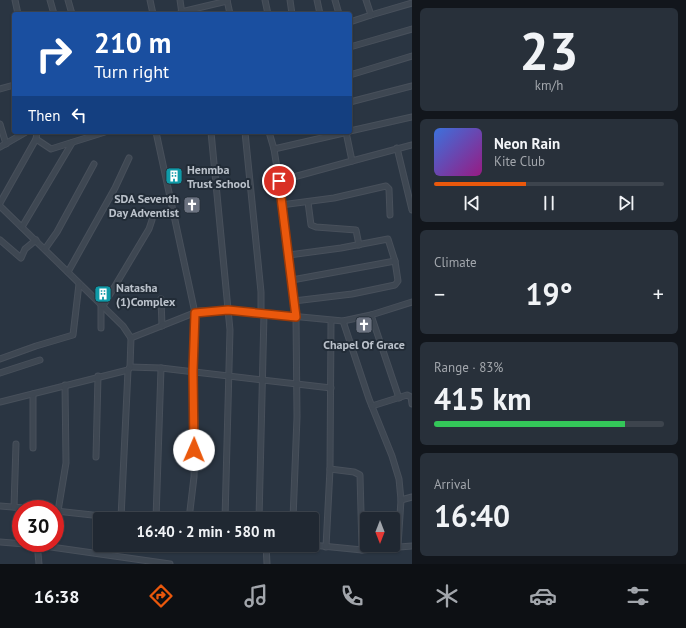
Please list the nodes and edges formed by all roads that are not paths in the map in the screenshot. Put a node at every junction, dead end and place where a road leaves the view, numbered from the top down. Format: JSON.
{"nodes":[{"id":1,"x":15,"y":0,"type":"edge"},
{"id":2,"x":50,"y":0,"type":"edge"},
{"id":3,"x":68,"y":0,"type":"edge"},
{"id":4,"x":150,"y":0,"type":"edge"},
{"id":5,"x":180,"y":0,"type":"edge"},
{"id":6,"x":227,"y":0,"type":"edge"},
{"id":7,"x":265,"y":0,"type":"edge"},
{"id":8,"x":290,"y":0,"type":"edge"},
{"id":9,"x":317,"y":0,"type":"edge"},
{"id":10,"x":335,"y":0,"type":"edge"},
{"id":11,"x":366,"y":0,"type":"edge"},
{"id":12,"x":412,"y":3,"type":"edge"},
{"id":13,"x":18,"y":12,"type":"edge"},
{"id":14,"x":53,"y":12,"type":"edge"},
{"id":15,"x":71,"y":12,"type":"edge"},
{"id":16,"x":153,"y":12,"type":"edge"},
{"id":17,"x":182,"y":12,"type":"edge"},
{"id":18,"x":185,"y":12,"type":"edge"},
{"id":19,"x":230,"y":12,"type":"edge"},
{"id":20,"x":268,"y":12,"type":"edge"},
{"id":21,"x":292,"y":12,"type":"edge"},
{"id":22,"x":320,"y":12,"type":"edge"},
{"id":23,"x":338,"y":12,"type":"edge"},
{"id":24,"x":371,"y":15,"type":"junction"},
{"id":25,"x":352,"y":21,"type":"edge"},
{"id":26,"x":412,"y":29,"type":"edge"},
{"id":27,"x":352,"y":46,"type":"edge"},
{"id":28,"x":412,"y":56,"type":"edge"},
{"id":29,"x":352,"y":74,"type":"edge"},
{"id":30,"x":12,"y":86,"type":"edge"},
{"id":31,"x":412,"y":86,"type":"edge"},
{"id":32,"x":0,"y":89,"type":"edge"},
{"id":33,"x":352,"y":101,"type":"edge"},
{"id":34,"x":412,"y":117,"type":"edge"},
{"id":35,"x":0,"y":124,"type":"edge"},
{"id":36,"x":352,"y":131,"type":"edge"},
{"id":37,"x":23,"y":134,"type":"edge"},
{"id":38,"x":37,"y":134,"type":"edge"},
{"id":39,"x":99,"y":134,"type":"edge"},
{"id":40,"x":156,"y":134,"type":"edge"},
{"id":41,"x":211,"y":134,"type":"edge"},
{"id":42,"x":245,"y":134,"type":"edge"},
{"id":43,"x":270,"y":134,"type":"edge"},
{"id":44,"x":339,"y":134,"type":"edge"},
{"id":45,"x":348,"y":134,"type":"edge"},
{"id":46,"x":36,"y":139,"type":"junction"},
{"id":47,"x":72,"y":143,"type":"junction"},
{"id":48,"x":6,"y":144,"type":"junction"},
{"id":49,"x":412,"y":145,"type":"edge"},
{"id":50,"x":0,"y":147,"type":"edge"},
{"id":51,"x":398,"y":148,"type":"junction"},
{"id":52,"x":274,"y":149,"type":"junction"},
{"id":53,"x":129,"y":158,"type":"dead end"},
{"id":54,"x":352,"y":161,"type":"junction"},
{"id":55,"x":94,"y":164,"type":"dead end"},
{"id":56,"x":279,"y":181,"type":"junction"},
{"id":57,"x":410,"y":189,"type":"edge"},
{"id":58,"x":308,"y":202,"type":"junction"},
{"id":59,"x":0,"y":205,"type":"edge"},
{"id":60,"x":281,"y":205,"type":"junction"},
{"id":61,"x":412,"y":210,"type":"edge"},
{"id":62,"x":390,"y":215,"type":"dead end"},
{"id":63,"x":152,"y":220,"type":"dead end"},
{"id":64,"x":22,"y":227,"type":"junction"},
{"id":65,"x":0,"y":240,"type":"edge"},
{"id":66,"x":36,"y":240,"type":"junction"},
{"id":67,"x":358,"y":245,"type":"junction"},
{"id":68,"x":45,"y":249,"type":"junction"},
{"id":69,"x":289,"y":255,"type":"junction"},
{"id":70,"x":395,"y":261,"type":"junction"},
{"id":71,"x":68,"y":272,"type":"junction"},
{"id":72,"x":292,"y":280,"type":"junction"},
{"id":73,"x":79,"y":284,"type":"junction"},
{"id":74,"x":160,"y":299,"type":"dead end"},
{"id":75,"x":294,"y":301,"type":"junction"},
{"id":76,"x":412,"y":302,"type":"edge"},
{"id":77,"x":102,"y":305,"type":"junction"},
{"id":78,"x":228,"y":310,"type":"junction"},
{"id":79,"x":195,"y":313,"type":"junction"},
{"id":80,"x":263,"y":313,"type":"junction"},
{"id":81,"x":371,"y":315,"type":"junction"},
{"id":82,"x":296,"y":317,"type":"junction"},
{"id":83,"x":331,"y":321,"type":"junction"},
{"id":84,"x":343,"y":321,"type":"junction"},
{"id":85,"x":162,"y":326,"type":"junction"},
{"id":86,"x":101,"y":328,"type":"dead end"},
{"id":87,"x":131,"y":338,"type":"junction"},
{"id":88,"x":0,"y":359,"type":"edge"},
{"id":89,"x":40,"y":360,"type":"dead end"},
{"id":90,"x":129,"y":368,"type":"junction"},
{"id":91,"x":161,"y":368,"type":"junction"},
{"id":92,"x":193,"y":371,"type":"junction"},
{"id":93,"x":0,"y":374,"type":"edge"},
{"id":94,"x":98,"y":376,"type":"junction"},
{"id":95,"x":228,"y":376,"type":"junction"},
{"id":96,"x":263,"y":380,"type":"junction"},
{"id":97,"x":65,"y":385,"type":"junction"},
{"id":98,"x":297,"y":385,"type":"junction"},
{"id":99,"x":331,"y":388,"type":"junction"},
{"id":100,"x":33,"y":394,"type":"junction"},
{"id":101,"x":399,"y":398,"type":"junction"},
{"id":102,"x":0,"y":402,"type":"edge"},
{"id":103,"x":412,"y":404,"type":"edge"},
{"id":104,"x":372,"y":406,"type":"junction"},
{"id":105,"x":16,"y":444,"type":"dead end"},
{"id":106,"x":33,"y":448,"type":"dead end"},
{"id":107,"x":96,"y":457,"type":"dead end"},
{"id":108,"x":330,"y":469,"type":"junction"},
{"id":109,"x":412,"y":497,"type":"edge"},
{"id":110,"x":14,"y":500,"type":"edge"},
{"id":111,"x":58,"y":500,"type":"edge"},
{"id":112,"x":401,"y":500,"type":"junction"},
{"id":113,"x":0,"y":506,"type":"edge"},
{"id":114,"x":12,"y":507,"type":"edge"},
{"id":115,"x":64,"y":512,"type":"edge"},
{"id":116,"x":121,"y":512,"type":"edge"},
{"id":117,"x":156,"y":512,"type":"edge"},
{"id":118,"x":190,"y":512,"type":"edge"},
{"id":119,"x":225,"y":512,"type":"edge"},
{"id":120,"x":259,"y":512,"type":"edge"},
{"id":121,"x":293,"y":512,"type":"edge"},
{"id":122,"x":361,"y":512,"type":"edge"},
{"id":123,"x":93,"y":515,"type":"edge"},
{"id":124,"x":400,"y":515,"type":"edge"},
{"id":125,"x":0,"y":542,"type":"edge"},
{"id":126,"x":12,"y":543,"type":"edge"},
{"id":127,"x":319,"y":546,"type":"edge"},
{"id":128,"x":400,"y":546,"type":"edge"},
{"id":129,"x":412,"y":546,"type":"edge"},
{"id":130,"x":326,"y":547,"type":"junction"},
{"id":131,"x":64,"y":549,"type":"edge"},
{"id":132,"x":360,"y":550,"type":"edge"},
{"id":133,"x":38,"y":552,"type":"edge"},
{"id":134,"x":266,"y":552,"type":"edge"},
{"id":135,"x":129,"y":561,"type":"edge"},
{"id":136,"x":39,"y":564,"type":"edge"},
{"id":137,"x":170,"y":564,"type":"edge"},
{"id":138,"x":267,"y":564,"type":"edge"}],
"edges":[{"from":1,"to":13,"type":"street"},
{"from":2,"to":14,"type":"street"},
{"from":3,"to":15,"type":"street"},
{"from":4,"to":16,"type":"street"},
{"from":5,"to":17,"type":"street"},
{"from":6,"to":18,"type":"street"},
{"from":6,"to":19,"type":"street"},
{"from":7,"to":20,"type":"street"},
{"from":8,"to":21,"type":"street"},
{"from":9,"to":22,"type":"street"},
{"from":10,"to":23,"type":"street"},
{"from":11,"to":24,"type":"street"},
{"from":12,"to":24,"type":"street"},
{"from":24,"to":25,"type":"street"},
{"from":26,"to":27,"type":"street"},
{"from":28,"to":29,"type":"street"},
{"from":30,"to":32,"type":"street"},
{"from":31,"to":33,"type":"street"},
{"from":34,"to":36,"type":"street"},
{"from":35,"to":48,"type":"street"},
{"from":37,"to":48,"type":"street"},
{"from":38,"to":46,"type":"street"},
{"from":39,"to":47,"type":"street"},
{"from":40,"to":79,"type":"street"},
{"from":41,"to":78,"type":"street"},
{"from":42,"to":80,"type":"street"},
{"from":43,"to":52,"type":"street"},
{"from":44,"to":52,"type":"street"},
{"from":45,"to":54,"type":"street"},
{"from":46,"to":47,"type":"street"},
{"from":46,"to":59,"type":"street"},
{"from":47,"to":64,"type":"street"},
{"from":48,"to":50,"type":"street"},
{"from":49,"to":51,"type":"street"},
{"from":51,"to":54,"type":"street"},
{"from":51,"to":57,"type":"street"},
{"from":52,"to":56,"type":"street"},
{"from":53,"to":71,"type":"street"},
{"from":54,"to":56,"type":"street"},
{"from":55,"to":68,"type":"street"},
{"from":56,"to":60,"type":"street"},
{"from":57,"to":61,"type":"street"},
{"from":58,"to":60,"type":"street"},
{"from":58,"to":62,"type":"street"},
{"from":58,"to":67,"type":"street"},
{"from":59,"to":64,"type":"street"},
{"from":60,"to":69,"type":"street"},
{"from":63,"to":77,"type":"street"},
{"from":64,"to":66,"type":"street"},
{"from":65,"to":66,"type":"street"},
{"from":66,"to":68,"type":"street"},
{"from":67,"to":69,"type":"street"},
{"from":67,"to":70,"type":"street"},
{"from":68,"to":71,"type":"street"},
{"from":69,"to":72,"type":"street"},
{"from":70,"to":72,"type":"street"},
{"from":70,"to":75,"type":"street"},
{"from":71,"to":73,"type":"street"},
{"from":72,"to":75,"type":"street"},
{"from":73,"to":77,"type":"street"},
{"from":73,"to":88,"type":"street"},
{"from":74,"to":85,"type":"street"},
{"from":75,"to":82,"type":"street"},
{"from":76,"to":81,"type":"street"},
{"from":77,"to":86,"type":"street"},
{"from":77,"to":87,"type":"street"},
{"from":78,"to":79,"type":"street"},
{"from":78,"to":80,"type":"street"},
{"from":78,"to":95,"type":"street"},
{"from":79,"to":85,"type":"street"},
{"from":79,"to":92,"type":"street"},
{"from":80,"to":82,"type":"street"},
{"from":80,"to":96,"type":"street"},
{"from":81,"to":84,"type":"street"},
{"from":81,"to":101,"type":"street"},
{"from":82,"to":83,"type":"street"},
{"from":82,"to":98,"type":"street"},
{"from":83,"to":84,"type":"street"},
{"from":83,"to":99,"type":"street"},
{"from":84,"to":104,"type":"street"},
{"from":85,"to":87,"type":"street"},
{"from":87,"to":90,"type":"street"},
{"from":89,"to":93,"type":"street"},
{"from":90,"to":91,"type":"street"},
{"from":90,"to":94,"type":"street"},
{"from":90,"to":116,"type":"street"},
{"from":91,"to":92,"type":"street"},
{"from":91,"to":117,"type":"street"},
{"from":92,"to":95,"type":"street"},
{"from":92,"to":118,"type":"street"},
{"from":94,"to":97,"type":"street"},
{"from":94,"to":107,"type":"street"},
{"from":95,"to":96,"type":"street"},
{"from":95,"to":119,"type":"street"},
{"from":96,"to":98,"type":"street"},
{"from":96,"to":120,"type":"street"},
{"from":97,"to":100,"type":"street"},
{"from":97,"to":111,"type":"street"},
{"from":98,"to":99,"type":"street"},
{"from":98,"to":121,"type":"street"},
{"from":99,"to":108,"type":"street"},
{"from":100,"to":102,"type":"street"},
{"from":100,"to":106,"type":"street"},
{"from":101,"to":103,"type":"street"},
{"from":101,"to":104,"type":"street"},
{"from":104,"to":112,"type":"street"},
{"from":105,"to":110,"type":"street"},
{"from":108,"to":122,"type":"street"},
{"from":108,"to":130,"type":"street"},
{"from":109,"to":112,"type":"street"},
{"from":112,"to":124,"type":"street"},
{"from":113,"to":114,"type":"street"},
{"from":115,"to":123,"type":"street"},
{"from":125,"to":126,"type":"street"},
{"from":127,"to":130,"type":"street"},
{"from":128,"to":129,"type":"street"},
{"from":130,"to":132,"type":"street"},
{"from":131,"to":135,"type":"street"},
{"from":133,"to":136,"type":"street"},
{"from":134,"to":138,"type":"street"},
{"from":135,"to":137,"type":"street"}]}
